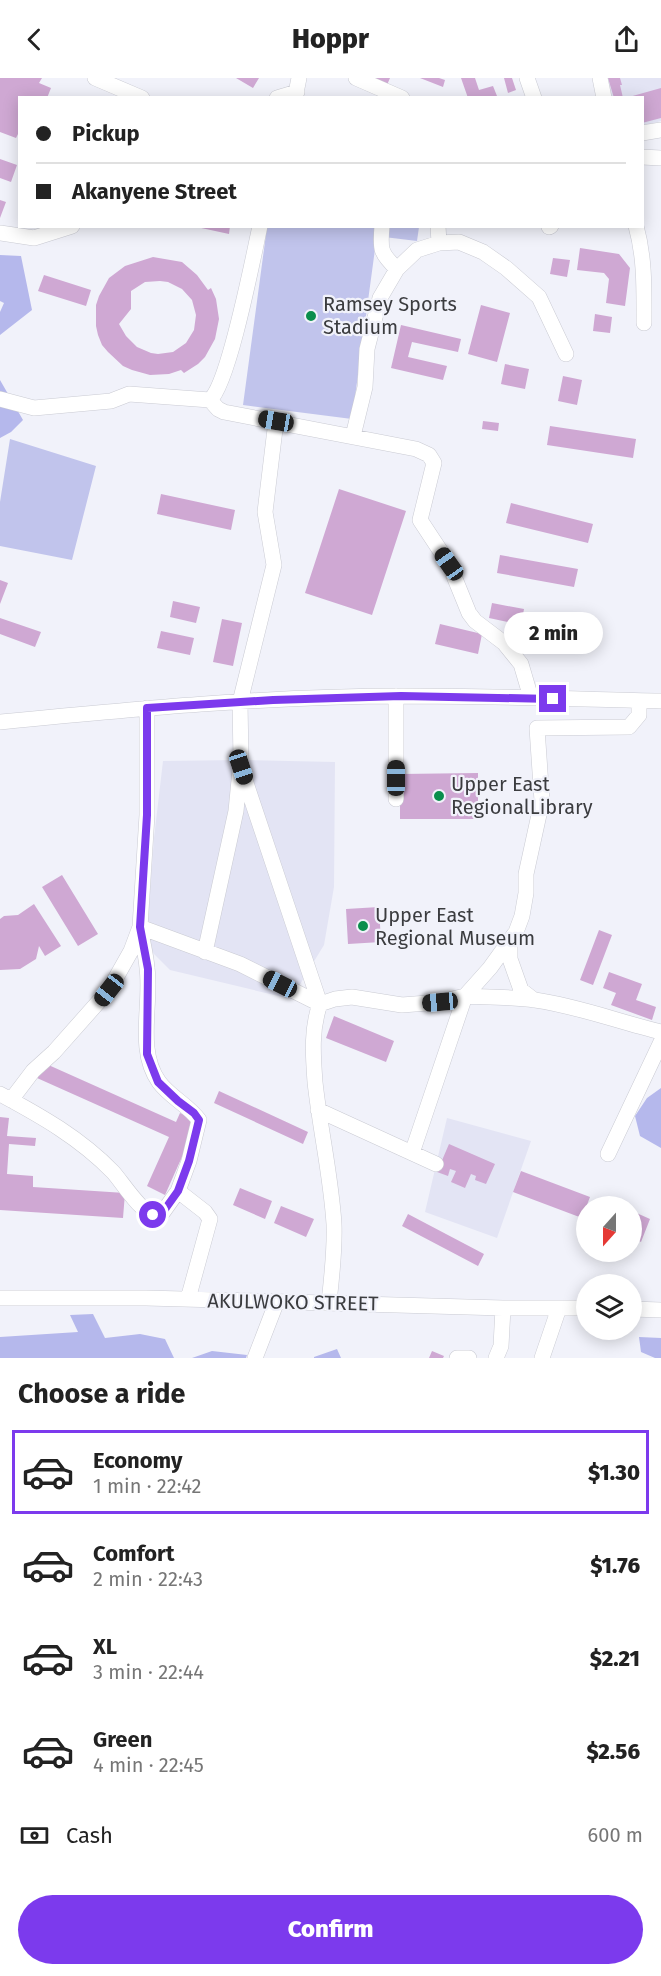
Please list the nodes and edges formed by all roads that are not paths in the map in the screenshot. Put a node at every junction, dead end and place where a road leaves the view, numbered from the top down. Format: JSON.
{"nodes":[{"id":1,"x":95,"y":78,"type":"edge"},
{"id":2,"x":356,"y":78,"type":"edge"},
{"id":3,"x":527,"y":78,"type":"edge"},
{"id":4,"x":600,"y":78,"type":"edge"},
{"id":5,"x":297,"y":89,"type":"edge"},
{"id":6,"x":383,"y":93,"type":"edge"},
{"id":7,"x":137,"y":96,"type":"edge"},
{"id":8,"x":281,"y":96,"type":"edge"},
{"id":9,"x":533,"y":96,"type":"edge"},
{"id":10,"x":603,"y":96,"type":"edge"},
{"id":11,"x":644,"y":133,"type":"edge"},
{"id":12,"x":660,"y":135,"type":"edge"},
{"id":13,"x":644,"y":157,"type":"edge"},
{"id":14,"x":661,"y":158,"type":"edge"},
{"id":15,"x":66,"y":228,"type":"edge"},
{"id":16,"x":260,"y":228,"type":"edge"},
{"id":17,"x":382,"y":228,"type":"edge"},
{"id":18,"x":438,"y":228,"type":"edge"},
{"id":19,"x":636,"y":228,"type":"edge"},
{"id":20,"x":0,"y":233,"type":"edge"},
{"id":21,"x":439,"y":243,"type":"junction"},
{"id":22,"x":397,"y":269,"type":"junction"},
{"id":23,"x":644,"y":323,"type":"dead end"},
{"id":24,"x":566,"y":354,"type":"dead end"},
{"id":25,"x":0,"y":399,"type":"edge"},
{"id":26,"x":210,"y":400,"type":"junction"},
{"id":27,"x":276,"y":421,"type":"junction"},
{"id":28,"x":353,"y":436,"type":"junction"},
{"id":29,"x":396,"y":696,"type":"junction"},
{"id":30,"x":531,"y":698,"type":"junction"},
{"id":31,"x":639,"y":701,"type":"junction"},
{"id":32,"x":661,"y":701,"type":"edge"},
{"id":33,"x":240,"y":702,"type":"junction"},
{"id":34,"x":147,"y":708,"type":"junction"},
{"id":35,"x":0,"y":722,"type":"edge"},
{"id":36,"x":241,"y":767,"type":"junction"},
{"id":37,"x":396,"y":799,"type":"dead end"},
{"id":38,"x":140,"y":927,"type":"junction"},
{"id":39,"x":510,"y":940,"type":"junction"},
{"id":40,"x":205,"y":952,"type":"junction"},
{"id":41,"x":465,"y":996,"type":"junction"},
{"id":42,"x":534,"y":1000,"type":"junction"},
{"id":43,"x":320,"y":1004,"type":"junction"},
{"id":44,"x":661,"y":1032,"type":"edge"},
{"id":45,"x":661,"y":1042,"type":"edge"},
{"id":46,"x":6,"y":1097,"type":"edge"},
{"id":47,"x":318,"y":1110,"type":"junction"},
{"id":48,"x":412,"y":1153,"type":"junction"},
{"id":49,"x":608,"y":1154,"type":"dead end"},
{"id":50,"x":436,"y":1164,"type":"dead end"},
{"id":51,"x":178,"y":1191,"type":"junction"},
{"id":52,"x":0,"y":1298,"type":"edge"},
{"id":53,"x":188,"y":1299,"type":"junction"},
{"id":54,"x":277,"y":1301,"type":"junction"},
{"id":55,"x":328,"y":1302,"type":"junction"},
{"id":56,"x":503,"y":1308,"type":"junction"},
{"id":57,"x":559,"y":1308,"type":"junction"},
{"id":58,"x":576,"y":1308,"type":"edge"},
{"id":59,"x":642,"y":1309,"type":"edge"},
{"id":60,"x":661,"y":1310,"type":"edge"},
{"id":61,"x":255,"y":1358,"type":"edge"},
{"id":62,"x":457,"y":1358,"type":"edge"},
{"id":63,"x":469,"y":1358,"type":"edge"},
{"id":64,"x":496,"y":1358,"type":"edge"},
{"id":65,"x":542,"y":1358,"type":"edge"}],
"edges":[{"from":1,"to":7,"type":"street"},
{"from":2,"to":6,"type":"street"},
{"from":3,"to":9,"type":"street"},
{"from":4,"to":10,"type":"street"},
{"from":5,"to":8,"type":"street"},
{"from":11,"to":12,"type":"street"},
{"from":13,"to":14,"type":"street"},
{"from":15,"to":20,"type":"street"},
{"from":16,"to":26,"type":"street"},
{"from":17,"to":22,"type":"street"},
{"from":18,"to":21,"type":"street"},
{"from":19,"to":23,"type":"street"},
{"from":21,"to":22,"type":"street"},
{"from":21,"to":24,"type":"street"},
{"from":22,"to":28,"type":"street"},
{"from":25,"to":26,"type":"street"},
{"from":26,"to":27,"type":"street"},
{"from":27,"to":28,"type":"street"},
{"from":27,"to":33,"type":"street"},
{"from":28,"to":30,"type":"street"},
{"from":29,"to":30,"type":"street"},
{"from":29,"to":33,"type":"street"},
{"from":29,"to":37,"type":"street"},
{"from":30,"to":31,"type":"street"},
{"from":31,"to":32,"type":"street"},
{"from":31,"to":39,"type":"street"},
{"from":33,"to":34,"type":"street"},
{"from":33,"to":36,"type":"street"},
{"from":34,"to":35,"type":"street"},
{"from":34,"to":38,"type":"street"},
{"from":36,"to":40,"type":"street"},
{"from":36,"to":43,"type":"street"},
{"from":38,"to":40,"type":"street"},
{"from":38,"to":46,"type":"street"},
{"from":38,"to":51,"type":"street"},
{"from":39,"to":41,"type":"street"},
{"from":39,"to":42,"type":"street"},
{"from":40,"to":43,"type":"street"},
{"from":41,"to":42,"type":"street"},
{"from":41,"to":43,"type":"street"},
{"from":41,"to":48,"type":"street"},
{"from":42,"to":44,"type":"street"},
{"from":43,"to":47,"type":"street"},
{"from":45,"to":49,"type":"street"},
{"from":46,"to":51,"type":"street"},
{"from":47,"to":48,"type":"street"},
{"from":47,"to":55,"type":"street"},
{"from":48,"to":50,"type":"street"},
{"from":51,"to":53,"type":"street"},
{"from":52,"to":53,"type":"street","name":"AKULWOKO STREET"},
{"from":53,"to":54,"type":"street","name":"AKULWOKO STREET"},
{"from":54,"to":55,"type":"street","name":"AKULWOKO STREET"},
{"from":54,"to":61,"type":"street"},
{"from":55,"to":56,"type":"street","name":"AKULWOKO STREET"},
{"from":56,"to":57,"type":"street","name":"AKULWOKO STREET"},
{"from":56,"to":64,"type":"street"},
{"from":57,"to":58,"type":"street","name":"AKULWOKO STREET"},
{"from":57,"to":65,"type":"street"},
{"from":59,"to":60,"type":"street"},
{"from":62,"to":63,"type":"street"}]}
